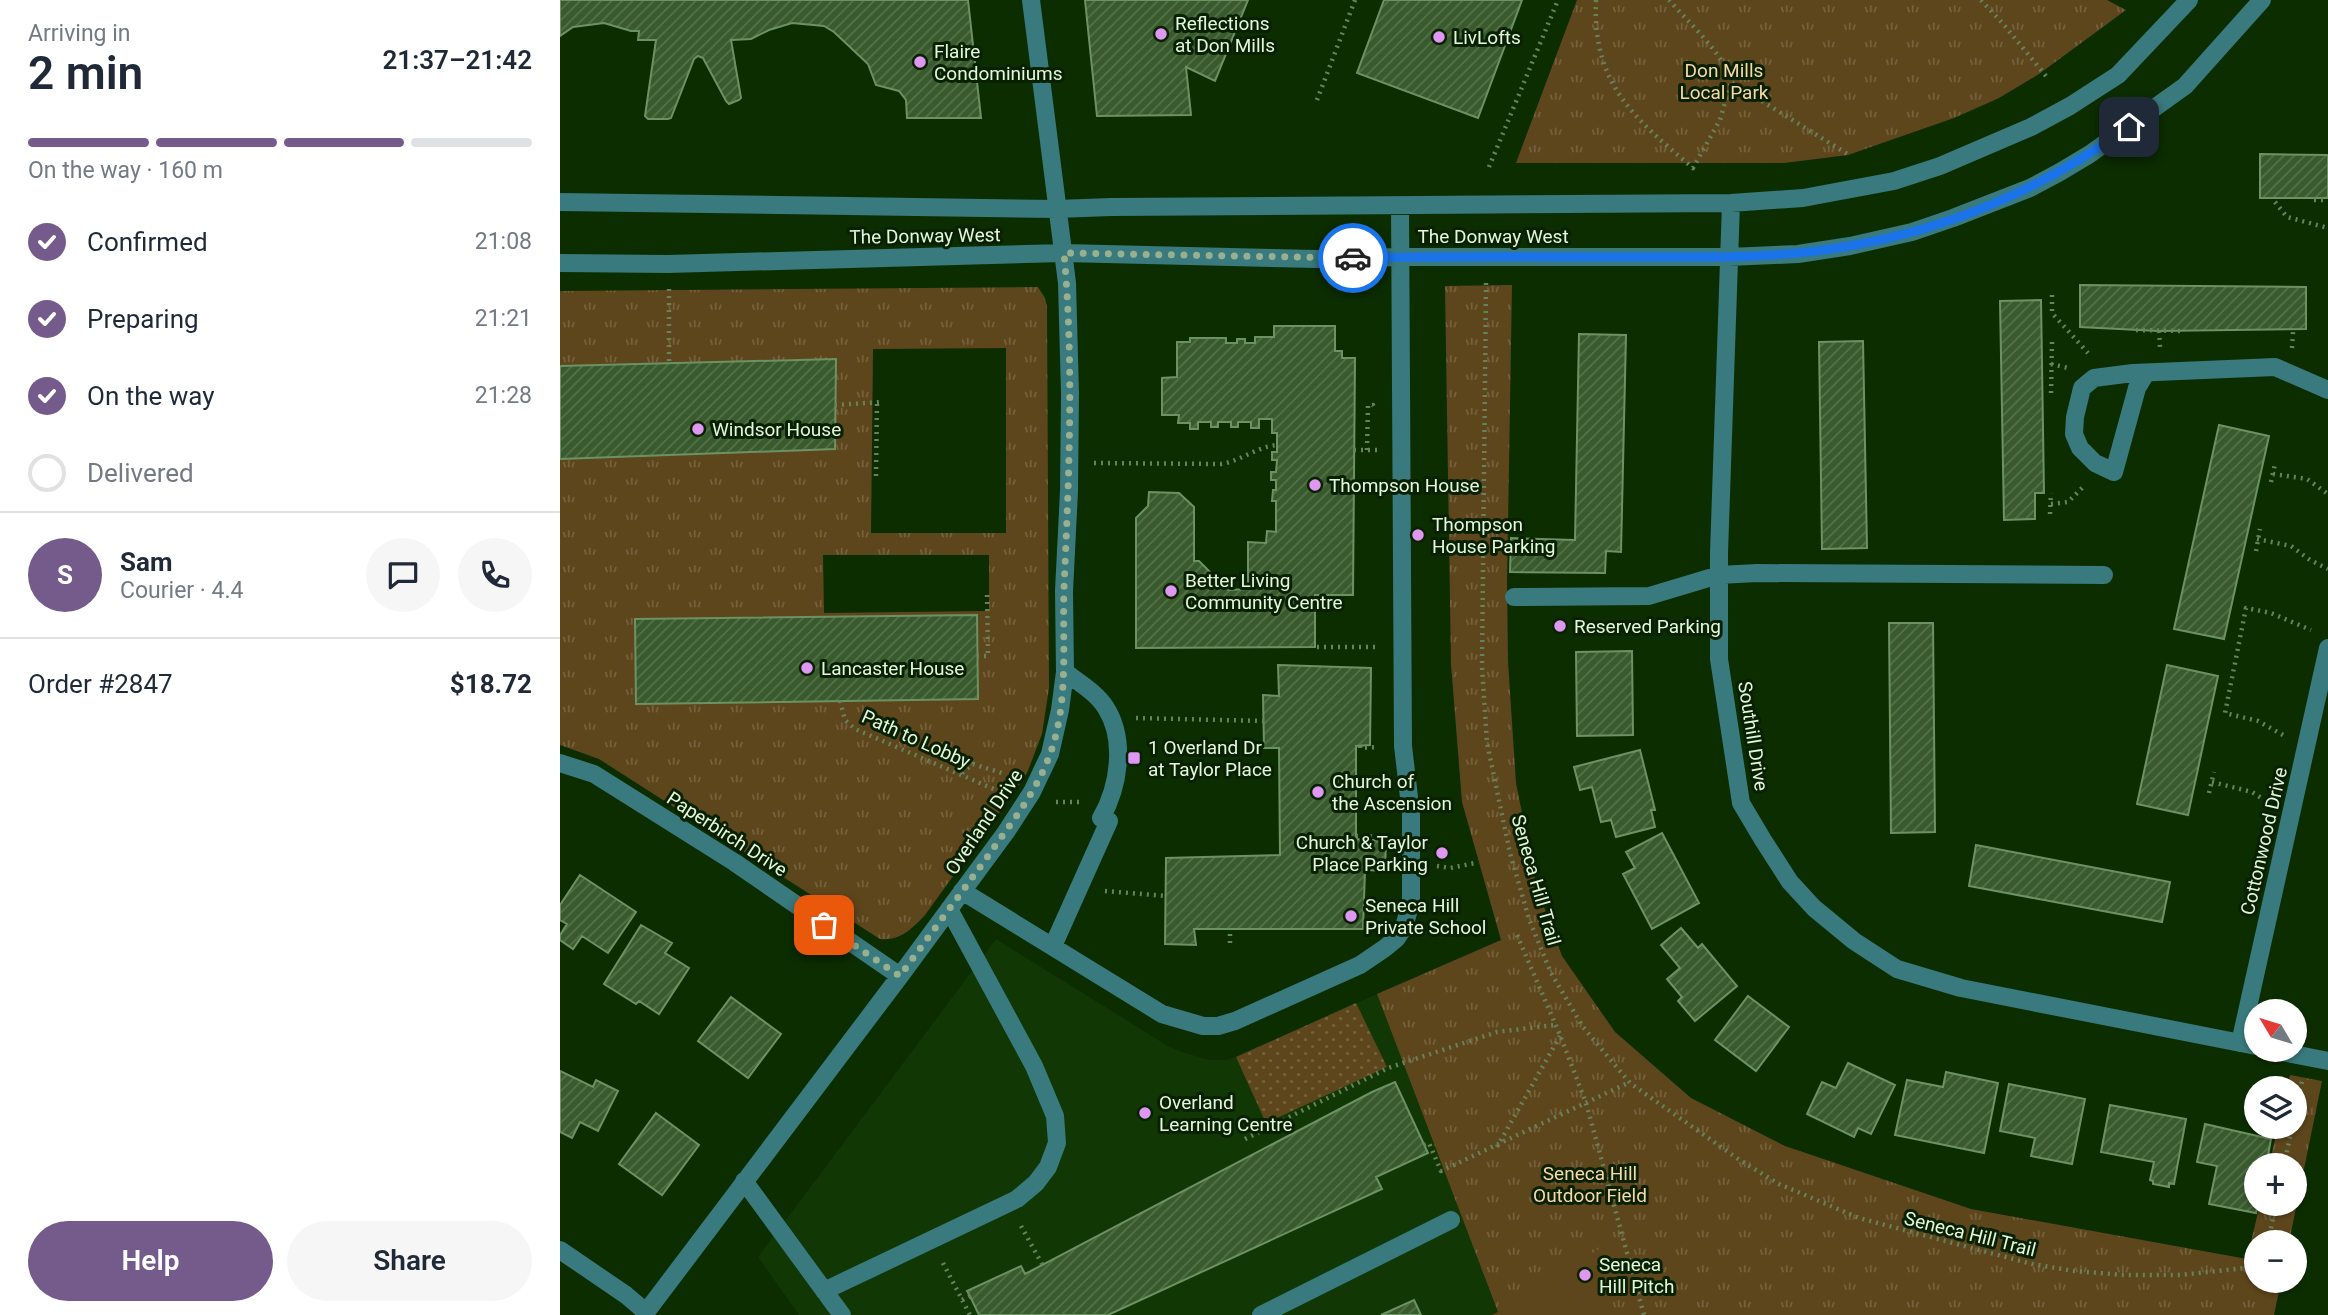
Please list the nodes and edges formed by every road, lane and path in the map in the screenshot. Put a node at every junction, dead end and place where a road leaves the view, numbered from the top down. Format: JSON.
{"nodes":[{"id":1,"x":1031,"y":0,"type":"edge"},
{"id":2,"x":1356,"y":0,"type":"edge"},
{"id":3,"x":1558,"y":0,"type":"edge"},
{"id":4,"x":1596,"y":0,"type":"edge"},
{"id":5,"x":1669,"y":0,"type":"edge"},
{"id":6,"x":1980,"y":0,"type":"edge"},
{"id":7,"x":2189,"y":0,"type":"edge"},
{"id":8,"x":2262,"y":0,"type":"edge"},
{"id":9,"x":2046,"y":76,"type":"dead end"},
{"id":10,"x":1731,"y":82,"type":"junction"},
{"id":11,"x":1317,"y":100,"type":"dead end"},
{"id":12,"x":1849,"y":155,"type":"dead end"},
{"id":13,"x":1489,"y":167,"type":"dead end"},
{"id":14,"x":2314,"y":200,"type":"dead end"},
{"id":15,"x":2328,"y":200,"type":"edge"},
{"id":16,"x":560,"y":202,"type":"edge"},
{"id":17,"x":2275,"y":202,"type":"dead end"},
{"id":18,"x":1731,"y":203,"type":"junction"},
{"id":19,"x":1400,"y":206,"type":"junction"},
{"id":20,"x":1057,"y":209,"type":"junction"},
{"id":21,"x":2328,"y":228,"type":"edge"},
{"id":22,"x":1064,"y":253,"type":"junction"},
{"id":23,"x":1401,"y":257,"type":"junction"},
{"id":24,"x":1729,"y":257,"type":"junction"},
{"id":25,"x":560,"y":263,"type":"edge"},
{"id":26,"x":668,"y":264,"type":"junction"},
{"id":27,"x":1486,"y":280,"type":"dead end"},
{"id":28,"x":2052,"y":295,"type":"dead end"},
{"id":29,"x":2136,"y":330,"type":"dead end"},
{"id":30,"x":2182,"y":331,"type":"dead end"},
{"id":31,"x":2052,"y":342,"type":"dead end"},
{"id":32,"x":669,"y":364,"type":"dead end"},
{"id":33,"x":2146,"y":373,"type":"junction"},
{"id":34,"x":2109,"y":377,"type":"junction"},
{"id":35,"x":2328,"y":390,"type":"edge"},
{"id":36,"x":2051,"y":393,"type":"dead end"},
{"id":37,"x":835,"y":405,"type":"dead end"},
{"id":38,"x":1277,"y":444,"type":"dead end"},
{"id":39,"x":1354,"y":450,"type":"dead end"},
{"id":40,"x":1371,"y":450,"type":"dead end"},
{"id":41,"x":1069,"y":463,"type":"junction"},
{"id":42,"x":2274,"y":464,"type":"dead end"},
{"id":43,"x":2104,"y":467,"type":"junction"},
{"id":44,"x":2273,"y":474,"type":"junction"},
{"id":45,"x":876,"y":476,"type":"dead end"},
{"id":46,"x":2271,"y":482,"type":"dead end"},
{"id":47,"x":2051,"y":493,"type":"dead end"},
{"id":48,"x":2328,"y":494,"type":"edge"},
{"id":49,"x":2051,"y":504,"type":"junction"},
{"id":50,"x":2050,"y":514,"type":"dead end"},
{"id":51,"x":2260,"y":529,"type":"dead end"},
{"id":52,"x":2257,"y":539,"type":"junction"},
{"id":53,"x":2256,"y":551,"type":"dead end"},
{"id":54,"x":2328,"y":569,"type":"edge"},
{"id":55,"x":1719,"y":575,"type":"junction"},
{"id":56,"x":2104,"y":575,"type":"dead end"},
{"id":57,"x":987,"y":592,"type":"dead end"},
{"id":58,"x":1514,"y":597,"type":"dead end"},
{"id":59,"x":2317,"y":632,"type":"dead end"},
{"id":60,"x":1317,"y":647,"type":"dead end"},
{"id":61,"x":1403,"y":648,"type":"junction"},
{"id":62,"x":2328,"y":648,"type":"edge"},
{"id":63,"x":977,"y":656,"type":"dead end"},
{"id":64,"x":1065,"y":672,"type":"junction"},
{"id":65,"x":840,"y":701,"type":"dead end"},
{"id":66,"x":1111,"y":717,"type":"junction"},
{"id":67,"x":1264,"y":720,"type":"dead end"},
{"id":68,"x":2307,"y":744,"type":"junction"},
{"id":69,"x":1360,"y":746,"type":"dead end"},
{"id":70,"x":1375,"y":747,"type":"dead end"},
{"id":71,"x":560,"y":763,"type":"edge"},
{"id":72,"x":2214,"y":772,"type":"dead end"},
{"id":73,"x":961,"y":773,"type":"junction"},
{"id":74,"x":1005,"y":774,"type":"dead end"},
{"id":75,"x":2212,"y":782,"type":"junction"},
{"id":76,"x":996,"y":789,"type":"dead end"},
{"id":77,"x":2209,"y":793,"type":"dead end"},
{"id":78,"x":2291,"y":817,"type":"junction"},
{"id":79,"x":1080,"y":889,"type":"junction"},
{"id":80,"x":962,"y":891,"type":"junction"},
{"id":81,"x":1166,"y":896,"type":"dead end"},
{"id":82,"x":949,"y":909,"type":"junction"},
{"id":83,"x":1230,"y":929,"type":"dead end"},
{"id":84,"x":1517,"y":935,"type":"dead end"},
{"id":85,"x":1230,"y":943,"type":"dead end"},
{"id":86,"x":1053,"y":946,"type":"junction"},
{"id":87,"x":900,"y":976,"type":"junction"},
{"id":88,"x":2257,"y":999,"type":"edge"},
{"id":89,"x":1555,"y":1025,"type":"junction"},
{"id":90,"x":1560,"y":1035,"type":"junction"},
{"id":91,"x":2244,"y":1044,"type":"edge"},
{"id":92,"x":2307,"y":1058,"type":"edge"},
{"id":93,"x":2328,"y":1062,"type":"edge"},
{"id":94,"x":1630,"y":1082,"type":"junction"},
{"id":95,"x":1586,"y":1103,"type":"junction"},
{"id":96,"x":1245,"y":1139,"type":"dead end"},
{"id":97,"x":1424,"y":1145,"type":"dead end"},
{"id":98,"x":1497,"y":1147,"type":"junction"},
{"id":99,"x":744,"y":1181,"type":"junction"},
{"id":100,"x":1008,"y":1204,"type":"junction"},
{"id":101,"x":1451,"y":1220,"type":"dead end"},
{"id":102,"x":932,"y":1240,"type":"junction"},
{"id":103,"x":560,"y":1250,"type":"edge"},
{"id":104,"x":1042,"y":1264,"type":"dead end"},
{"id":105,"x":2244,"y":1268,"type":"edge"},
{"id":106,"x":824,"y":1290,"type":"junction"},
{"id":107,"x":970,"y":1296,"type":"dead end"},
{"id":108,"x":962,"y":1300,"type":"junction"},
{"id":109,"x":645,"y":1314,"type":"edge"},
{"id":110,"x":842,"y":1315,"type":"edge"},
{"id":111,"x":970,"y":1315,"type":"edge"},
{"id":112,"x":1261,"y":1315,"type":"edge"},
{"id":113,"x":1642,"y":1315,"type":"edge"}],
"edges":[{"from":1,"to":20,"type":"street","name":"Overland Drive"},
{"from":2,"to":11,"type":"path"},
{"from":3,"to":13,"type":"path"},
{"from":4,"to":10,"type":"path"},
{"from":5,"to":10,"type":"path"},
{"from":6,"to":9,"type":"path"},
{"from":7,"to":18,"type":"street","name":"The Donway West"},
{"from":8,"to":24,"type":"street","name":"The Donway West"},
{"from":10,"to":12,"type":"path"},
{"from":14,"to":15,"type":"path"},
{"from":16,"to":20,"type":"street","name":"The Donway West"},
{"from":17,"to":21,"type":"path"},
{"from":18,"to":19,"type":"street","name":"The Donway West"},
{"from":18,"to":24,"type":"street","name":"Southill Drive"},
{"from":19,"to":20,"type":"street","name":"The Donway West"},
{"from":19,"to":23,"type":"street"},
{"from":20,"to":22,"type":"street","name":"Overland Drive"},
{"from":22,"to":23,"type":"street","name":"The Donway West"},
{"from":22,"to":26,"type":"street","name":"The Donway West"},
{"from":22,"to":41,"type":"street","name":"Overland Drive"},
{"from":23,"to":24,"type":"street","name":"The Donway West"},
{"from":23,"to":61,"type":"street"},
{"from":24,"to":55,"type":"street","name":"Southill Drive"},
{"from":25,"to":26,"type":"street","name":"The Donway West"},
{"from":26,"to":32,"type":"path"},
{"from":27,"to":94,"type":"path","name":"Seneca Hill Trail"},
{"from":28,"to":34,"type":"path"},
{"from":29,"to":30,"type":"path"},
{"from":31,"to":36,"type":"path"},
{"from":33,"to":34,"type":"street"},
{"from":33,"to":35,"type":"street"},
{"from":33,"to":43,"type":"street"},
{"from":34,"to":43,"type":"street"},
{"from":37,"to":45,"type":"path"},
{"from":38,"to":41,"type":"path"},
{"from":39,"to":40,"type":"path"},
{"from":41,"to":64,"type":"street","name":"Overland Drive"},
{"from":42,"to":44,"type":"path"},
{"from":43,"to":49,"type":"path"},
{"from":44,"to":46,"type":"path"},
{"from":44,"to":48,"type":"path"},
{"from":47,"to":49,"type":"path"},
{"from":49,"to":50,"type":"path"},
{"from":51,"to":52,"type":"path"},
{"from":52,"to":53,"type":"path"},
{"from":52,"to":54,"type":"path"},
{"from":55,"to":56,"type":"street"},
{"from":55,"to":58,"type":"street"},
{"from":55,"to":91,"type":"street","name":"Southill Drive"},
{"from":57,"to":63,"type":"path"},
{"from":59,"to":68,"type":"path"},
{"from":60,"to":61,"type":"path"},
{"from":61,"to":86,"type":"street"},
{"from":62,"to":68,"type":"street","name":"Cottonwood Drive"},
{"from":64,"to":66,"type":"street"},
{"from":64,"to":80,"type":"street","name":"Overland Drive"},
{"from":65,"to":73,"type":"path","name":"Path to Lobby"},
{"from":66,"to":67,"type":"path"},
{"from":66,"to":79,"type":"street"},
{"from":68,"to":78,"type":"street","name":"Cottonwood Drive"},
{"from":69,"to":70,"type":"path"},
{"from":71,"to":87,"type":"street","name":"Paperbirch Drive"},
{"from":72,"to":75,"type":"path"},
{"from":73,"to":74,"type":"path"},
{"from":73,"to":76,"type":"path","name":"Path to Lobby"},
{"from":75,"to":77,"type":"path"},
{"from":75,"to":78,"type":"path"},
{"from":78,"to":88,"type":"street","name":"Cottonwood Drive"},
{"from":79,"to":81,"type":"path"},
{"from":79,"to":86,"type":"street"},
{"from":80,"to":82,"type":"street","name":"Overland Drive"},
{"from":80,"to":86,"type":"street"},
{"from":82,"to":87,"type":"street","name":"Overland Drive"},
{"from":82,"to":100,"type":"street"},
{"from":83,"to":85,"type":"path"},
{"from":84,"to":89,"type":"path"},
{"from":87,"to":99,"type":"street","name":"Overland Drive"},
{"from":89,"to":90,"type":"path"},
{"from":89,"to":96,"type":"path"},
{"from":90,"to":95,"type":"path"},
{"from":90,"to":98,"type":"path"},
{"from":92,"to":93,"type":"street"},
{"from":94,"to":95,"type":"path"},
{"from":94,"to":105,"type":"path","name":"Seneca Hill Trail"},
{"from":95,"to":98,"type":"path"},
{"from":95,"to":113,"type":"path"},
{"from":97,"to":98,"type":"path"},
{"from":99,"to":106,"type":"street"},
{"from":99,"to":109,"type":"street","name":"Overland Drive"},
{"from":100,"to":102,"type":"street"},
{"from":100,"to":104,"type":"path"},
{"from":101,"to":112,"type":"street"},
{"from":102,"to":106,"type":"street"},
{"from":102,"to":108,"type":"path"},
{"from":103,"to":109,"type":"street"},
{"from":106,"to":110,"type":"street"},
{"from":107,"to":108,"type":"path"},
{"from":108,"to":111,"type":"path"}]}
